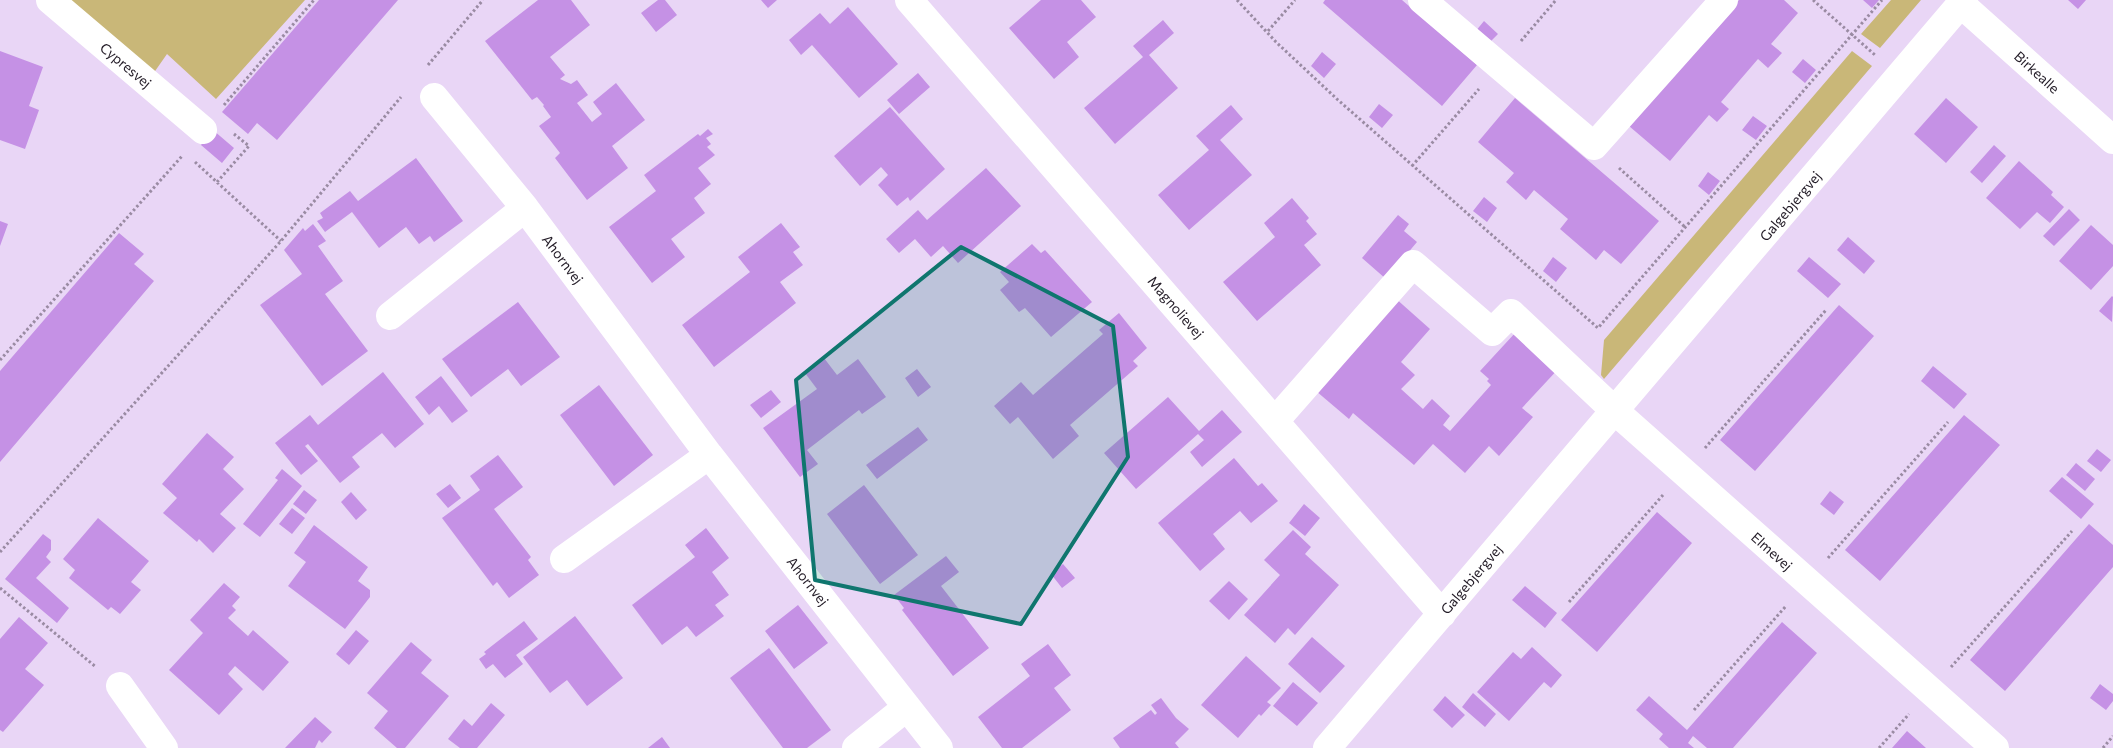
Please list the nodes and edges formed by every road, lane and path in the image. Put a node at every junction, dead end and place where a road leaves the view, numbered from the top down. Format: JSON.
{"nodes":[{"id":1,"x":50,"y":0,"type":"edge"},
{"id":2,"x":314,"y":0,"type":"edge"},
{"id":3,"x":483,"y":0,"type":"edge"},
{"id":4,"x":909,"y":0,"type":"edge"},
{"id":5,"x":1237,"y":0,"type":"edge"},
{"id":6,"x":1295,"y":0,"type":"edge"},
{"id":7,"x":1422,"y":0,"type":"edge"},
{"id":8,"x":1724,"y":0,"type":"edge"},
{"id":9,"x":1813,"y":0,"type":"edge"},
{"id":10,"x":1882,"y":0,"type":"edge"},
{"id":11,"x":1963,"y":2,"type":"edge"},
{"id":12,"x":1268,"y":31,"type":"junction"},
{"id":13,"x":1852,"y":35,"type":"junction"},
{"id":14,"x":423,"y":70,"type":"dead end"},
{"id":15,"x":1899,"y":77,"type":"junction"},
{"id":16,"x":405,"y":92,"type":"dead end"},
{"id":17,"x":434,"y":97,"type":"dead end"},
{"id":18,"x":203,"y":130,"type":"joint"},
{"id":19,"x":2113,"y":140,"type":"edge"},
{"id":20,"x":1594,"y":146,"type":"junction"},
{"id":21,"x":525,"y":208,"type":"junction"},
{"id":22,"x":1686,"y":227,"type":"junction"},
{"id":23,"x":282,"y":241,"type":"junction"},
{"id":24,"x":390,"y":316,"type":"dead end"},
{"id":25,"x":0,"y":360,"type":"edge"},
{"id":26,"x":1615,"y":411,"type":"junction"},
{"id":27,"x":1275,"y":421,"type":"junction"},
{"id":28,"x":709,"y":455,"type":"junction"},
{"id":29,"x":2072,"y":531,"type":"dead end"},
{"id":30,"x":0,"y":552,"type":"edge"},
{"id":31,"x":564,"y":559,"type":"dead end"},
{"id":32,"x":0,"y":588,"type":"edge"},
{"id":33,"x":1442,"y":614,"type":"junction"},
{"id":34,"x":120,"y":686,"type":"joint"},
{"id":35,"x":1930,"y":690,"type":"junction"},
{"id":36,"x":907,"y":708,"type":"junction"},
{"id":37,"x":2113,"y":736,"type":"edge"},
{"id":38,"x":164,"y":748,"type":"edge"},
{"id":39,"x":856,"y":748,"type":"edge"},
{"id":40,"x":939,"y":748,"type":"edge"},
{"id":41,"x":1328,"y":748,"type":"edge"},
{"id":42,"x":1879,"y":748,"type":"edge"},
{"id":43,"x":1995,"y":748,"type":"edge"},
{"id":44,"x":2103,"y":748,"type":"edge"}],
"edges":[{"from":1,"to":18,"type":"street","name":"Cypresvej"},
{"from":2,"to":18,"type":"path"},
{"from":3,"to":14,"type":"path"},
{"from":4,"to":27,"type":"street","name":"Magnolievej"},
{"from":5,"to":12,"type":"path"},
{"from":6,"to":12,"type":"path"},
{"from":7,"to":20,"type":"street"},
{"from":8,"to":20,"type":"street"},
{"from":9,"to":13,"type":"path"},
{"from":10,"to":13,"type":"path"},
{"from":11,"to":15,"type":"street","name":"Galgebjergvej"},
{"from":11,"to":19,"type":"street","name":"Birkealle"},
{"from":12,"to":22,"type":"path"},
{"from":13,"to":15,"type":"path"},
{"from":13,"to":22,"type":"path"},
{"from":15,"to":26,"type":"street","name":"Galgebjergvej"},
{"from":16,"to":23,"type":"path"},
{"from":17,"to":21,"type":"street","name":"Ahornvej"},
{"from":20,"to":22,"type":"path"},
{"from":21,"to":24,"type":"street"},
{"from":21,"to":28,"type":"street","name":"Ahornvej"},
{"from":23,"to":25,"type":"path"},
{"from":23,"to":30,"type":"path"},
{"from":26,"to":27,"type":"street"},
{"from":26,"to":33,"type":"street","name":"Galgebjergvej"},
{"from":26,"to":35,"type":"street","name":"Elmevej"},
{"from":27,"to":33,"type":"street","name":"Magnolievej"},
{"from":28,"to":31,"type":"street"},
{"from":28,"to":36,"type":"street","name":"Ahornvej"},
{"from":29,"to":35,"type":"path"},
{"from":32,"to":34,"type":"path"},
{"from":33,"to":41,"type":"street","name":"Galgebjergvej"},
{"from":34,"to":38,"type":"street"},
{"from":35,"to":42,"type":"path"},
{"from":35,"to":43,"type":"street","name":"Elmevej"},
{"from":36,"to":39,"type":"street"},
{"from":36,"to":40,"type":"street","name":"Ahornvej"},
{"from":37,"to":44,"type":"path"}]}
